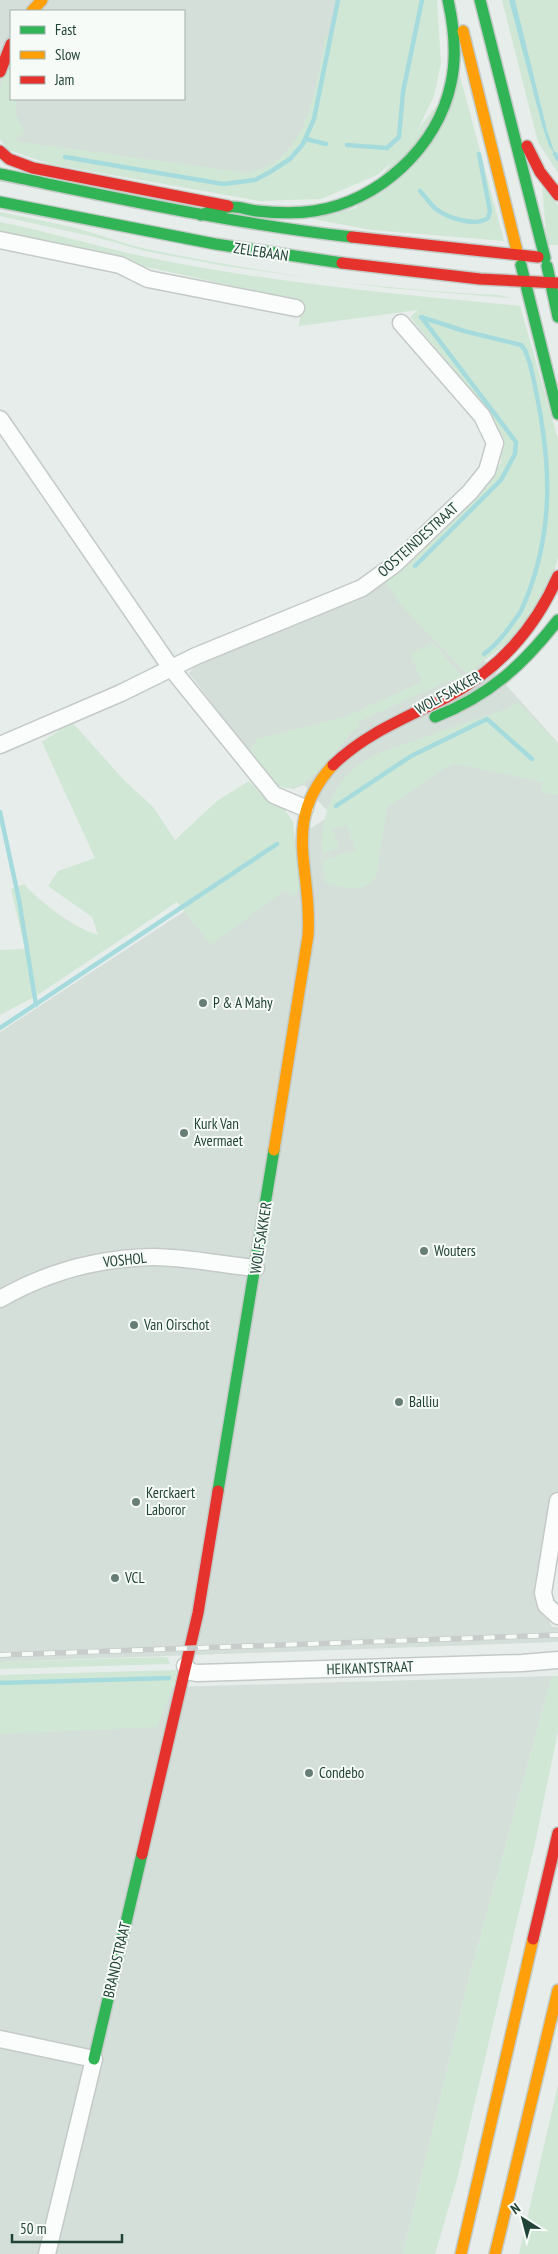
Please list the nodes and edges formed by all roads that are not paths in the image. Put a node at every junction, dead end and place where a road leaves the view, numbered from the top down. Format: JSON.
{"nodes":[{"id":1,"x":42,"y":0,"type":"edge"},
{"id":2,"x":448,"y":0,"type":"edge"},
{"id":3,"x":455,"y":0,"type":"edge"},
{"id":4,"x":480,"y":0,"type":"edge"},
{"id":5,"x":489,"y":0,"type":"edge"},
{"id":6,"x":33,"y":10,"type":"edge"},
{"id":7,"x":10,"y":47,"type":"edge"},
{"id":8,"x":0,"y":72,"type":"edge"},
{"id":9,"x":0,"y":151,"type":"edge"},
{"id":10,"x":0,"y":174,"type":"edge"},
{"id":11,"x":558,"y":195,"type":"edge"},
{"id":12,"x":0,"y":202,"type":"edge"},
{"id":13,"x":228,"y":206,"type":"junction"},
{"id":14,"x":201,"y":215,"type":"junction"},
{"id":15,"x":0,"y":240,"type":"edge"},
{"id":16,"x":518,"y":255,"type":"junction"},
{"id":17,"x":558,"y":257,"type":"edge"},
{"id":18,"x":545,"y":258,"type":"junction"},
{"id":19,"x":524,"y":282,"type":"junction"},
{"id":20,"x":554,"y":283,"type":"edge"},
{"id":21,"x":296,"y":308,"type":"dead end"},
{"id":22,"x":558,"y":317,"type":"edge"},
{"id":23,"x":401,"y":323,"type":"dead end"},
{"id":24,"x":558,"y":414,"type":"edge"},
{"id":25,"x":0,"y":419,"type":"edge"},
{"id":26,"x":558,"y":576,"type":"edge"},
{"id":27,"x":558,"y":620,"type":"edge"},
{"id":28,"x":171,"y":668,"type":"junction"},
{"id":29,"x":356,"y":744,"type":"junction"},
{"id":30,"x":0,"y":745,"type":"edge"},
{"id":31,"x":305,"y":808,"type":"junction"},
{"id":32,"x":256,"y":1268,"type":"junction"},
{"id":33,"x":0,"y":1299,"type":"edge"},
{"id":34,"x":558,"y":1501,"type":"edge"},
{"id":35,"x":558,"y":1616,"type":"edge"},
{"id":36,"x":558,"y":1660,"type":"edge"},
{"id":37,"x":185,"y":1666,"type":"junction"},
{"id":38,"x":558,"y":1833,"type":"edge"},
{"id":39,"x":558,"y":1990,"type":"edge"},
{"id":40,"x":0,"y":2039,"type":"edge"},
{"id":41,"x":94,"y":2059,"type":"junction"},
{"id":42,"x":46,"y":2254,"type":"edge"},
{"id":43,"x":460,"y":2254,"type":"edge"},
{"id":44,"x":495,"y":2254,"type":"edge"}],
"edges":[{"from":1,"to":6,"type":"main road"},
{"from":2,"to":13,"type":"main road"},
{"from":3,"to":16,"type":"main road"},
{"from":4,"to":18,"type":"main road"},
{"from":5,"to":11,"type":"main road"},
{"from":7,"to":8,"type":"main road"},
{"from":9,"to":13,"type":"main road"},
{"from":10,"to":14,"type":"main road","name":"ZELEBAAN"},
{"from":12,"to":19,"type":"main road","name":"ZELEBAAN"},
{"from":13,"to":14,"type":"main road"},
{"from":14,"to":16,"type":"main road","name":"ZELEBAAN"},
{"from":15,"to":21,"type":"street"},
{"from":16,"to":18,"type":"main road","name":"ZELEBAAN"},
{"from":16,"to":19,"type":"main road"},
{"from":17,"to":18,"type":"main road","name":"ZELEBAAN"},
{"from":18,"to":20,"type":"main road"},
{"from":19,"to":20,"type":"main road","name":"ZELEBAAN"},
{"from":19,"to":24,"type":"main road"},
{"from":20,"to":22,"type":"main road"},
{"from":23,"to":28,"type":"street","name":"OOSTEINDESTRAAT"},
{"from":25,"to":28,"type":"street"},
{"from":26,"to":29,"type":"main road","name":"WOLFSAKKER"},
{"from":27,"to":29,"type":"main road","name":"WOLFSAKKER"},
{"from":28,"to":30,"type":"street","name":"OOSTEINDESTRAAT"},
{"from":28,"to":31,"type":"street"},
{"from":29,"to":31,"type":"main road","name":"WOLFSAKKER"},
{"from":31,"to":32,"type":"main road","name":"WOLFSAKKER"},
{"from":32,"to":33,"type":"street","name":"VOSHOL"},
{"from":32,"to":37,"type":"main road","name":"WOLFSAKKER"},
{"from":34,"to":35,"type":"street"},
{"from":36,"to":37,"type":"street","name":"HEIKANTSTRAAT"},
{"from":37,"to":41,"type":"main road","name":"BRANDSTRAAT"},
{"from":38,"to":43,"type":"main road"},
{"from":39,"to":44,"type":"main road"},
{"from":40,"to":41,"type":"street"},
{"from":41,"to":42,"type":"street","name":"BRANDSTRAAT"}]}
